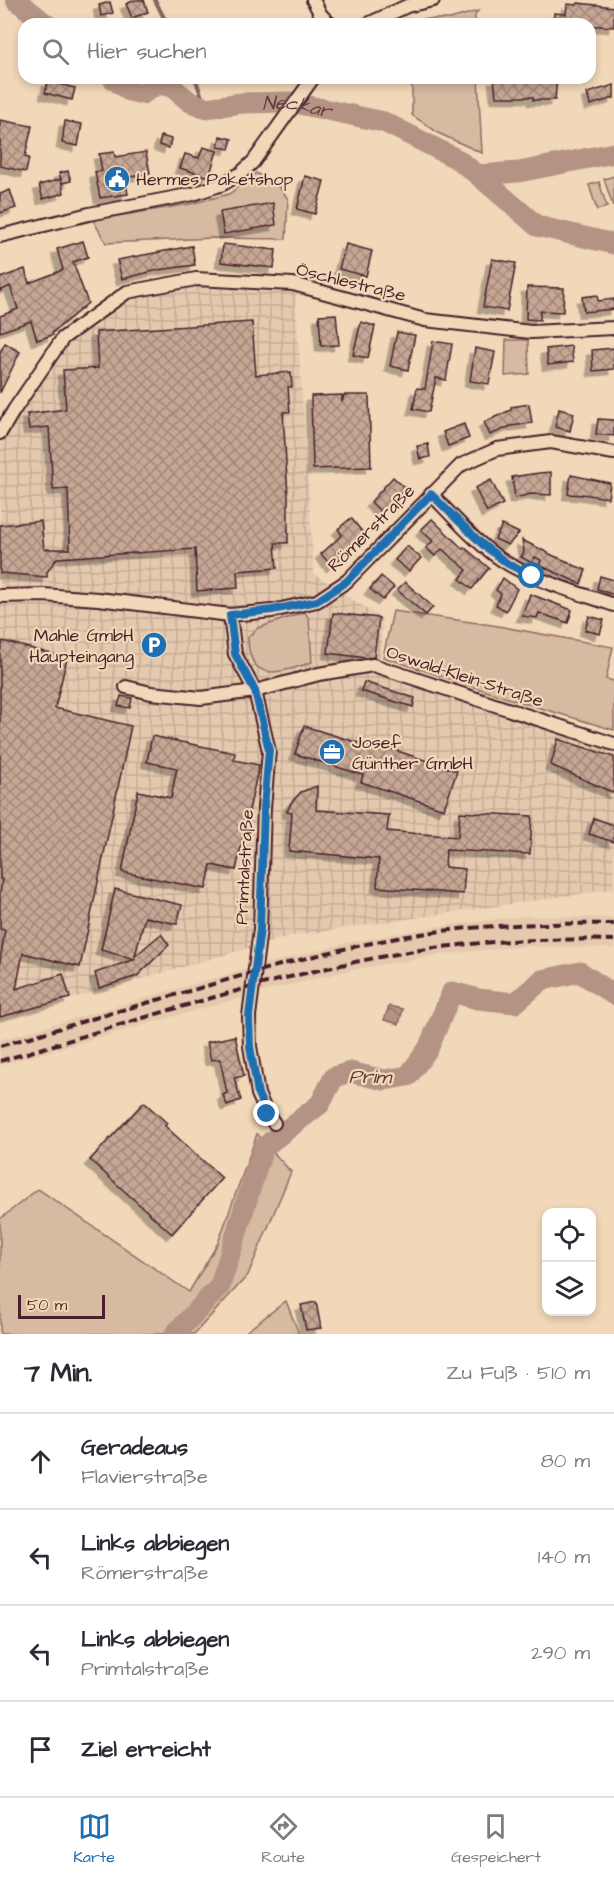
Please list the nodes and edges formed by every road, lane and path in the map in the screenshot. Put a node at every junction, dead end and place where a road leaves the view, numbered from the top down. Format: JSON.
{"nodes":[{"id":1,"x":313,"y":0,"type":"edge"},
{"id":2,"x":433,"y":0,"type":"edge"},
{"id":3,"x":324,"y":18,"type":"edge"},
{"id":4,"x":381,"y":18,"type":"edge"},
{"id":5,"x":309,"y":84,"type":"edge"},
{"id":6,"x":0,"y":236,"type":"edge"},
{"id":7,"x":614,"y":328,"type":"edge"},
{"id":8,"x":0,"y":433,"type":"edge"},
{"id":9,"x":614,"y":453,"type":"edge"},
{"id":10,"x":431,"y":494,"type":"junction"},
{"id":11,"x":0,"y":596,"type":"edge"},
{"id":12,"x":614,"y":605,"type":"edge"},
{"id":13,"x":230,"y":615,"type":"junction"},
{"id":14,"x":126,"y":687,"type":"dead end"},
{"id":15,"x":255,"y":691,"type":"junction"},
{"id":16,"x":614,"y":744,"type":"edge"},
{"id":17,"x":274,"y":1123,"type":"dead end"}],
"edges":[{"from":1,"to":3,"type":"street"},
{"from":2,"to":4,"type":"street"},
{"from":5,"to":6,"type":"street"},
{"from":7,"to":8,"type":"street","name":"Öschlestraße"},
{"from":9,"to":10,"type":"street","name":"Römerstraße"},
{"from":10,"to":12,"type":"street"},
{"from":10,"to":13,"type":"street","name":"Römerstraße"},
{"from":11,"to":13,"type":"street","name":"Römerstraße"},
{"from":13,"to":15,"type":"street","name":"Primtalstraße"},
{"from":14,"to":15,"type":"street","name":"Oswald-Klein-Straße"},
{"from":15,"to":16,"type":"street","name":"Oswald-Klein-Straße"},
{"from":15,"to":17,"type":"street","name":"Primtalstraße"}]}
